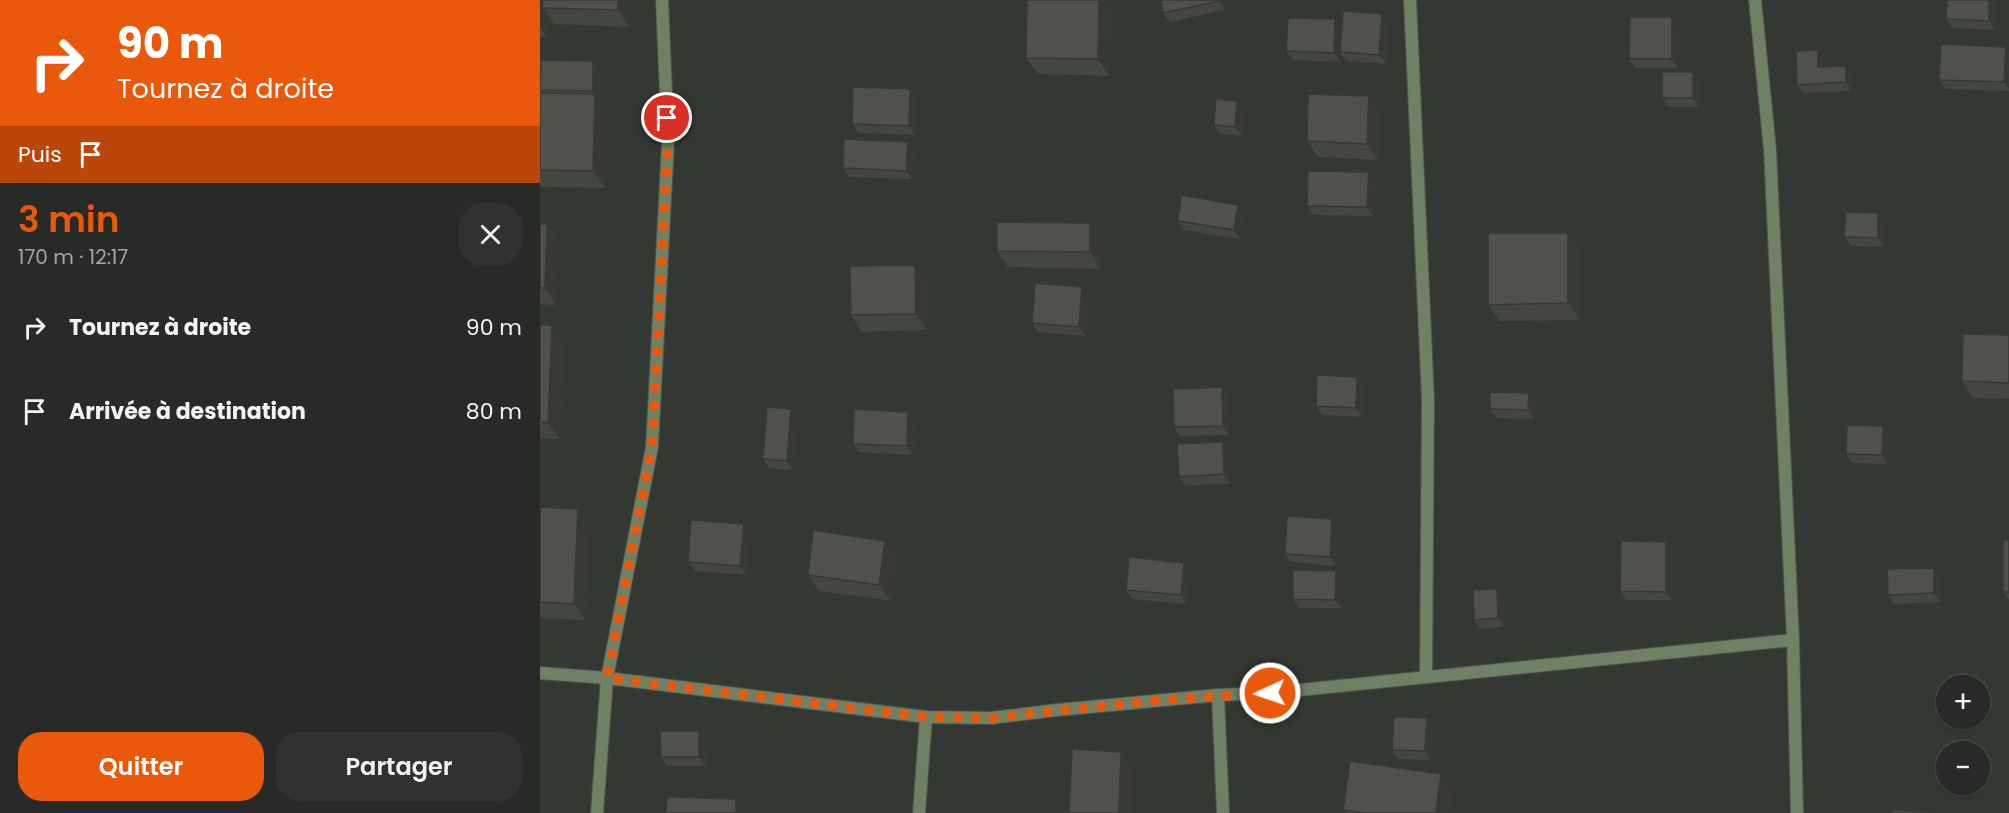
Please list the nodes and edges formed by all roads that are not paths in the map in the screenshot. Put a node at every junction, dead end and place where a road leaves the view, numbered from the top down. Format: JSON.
{"nodes":[{"id":1,"x":662,"y":0,"type":"edge"},
{"id":2,"x":1410,"y":0,"type":"edge"},
{"id":3,"x":1755,"y":0,"type":"edge"},
{"id":4,"x":1793,"y":640,"type":"junction"},
{"id":5,"x":540,"y":673,"type":"edge"},
{"id":6,"x":1426,"y":676,"type":"junction"},
{"id":7,"x":607,"y":678,"type":"junction"},
{"id":8,"x":1218,"y":695,"type":"junction"},
{"id":9,"x":926,"y":717,"type":"junction"},
{"id":10,"x":597,"y":813,"type":"edge"},
{"id":11,"x":919,"y":813,"type":"edge"},
{"id":12,"x":1223,"y":813,"type":"edge"},
{"id":13,"x":1797,"y":813,"type":"edge"}],
"edges":[{"from":1,"to":7,"type":"street"},
{"from":2,"to":6,"type":"street"},
{"from":3,"to":4,"type":"street"},
{"from":4,"to":6,"type":"street"},
{"from":4,"to":13,"type":"street"},
{"from":5,"to":7,"type":"street"},
{"from":6,"to":8,"type":"street"},
{"from":7,"to":9,"type":"street"},
{"from":7,"to":10,"type":"street"},
{"from":8,"to":9,"type":"street"},
{"from":8,"to":12,"type":"street"},
{"from":9,"to":11,"type":"street"}]}
